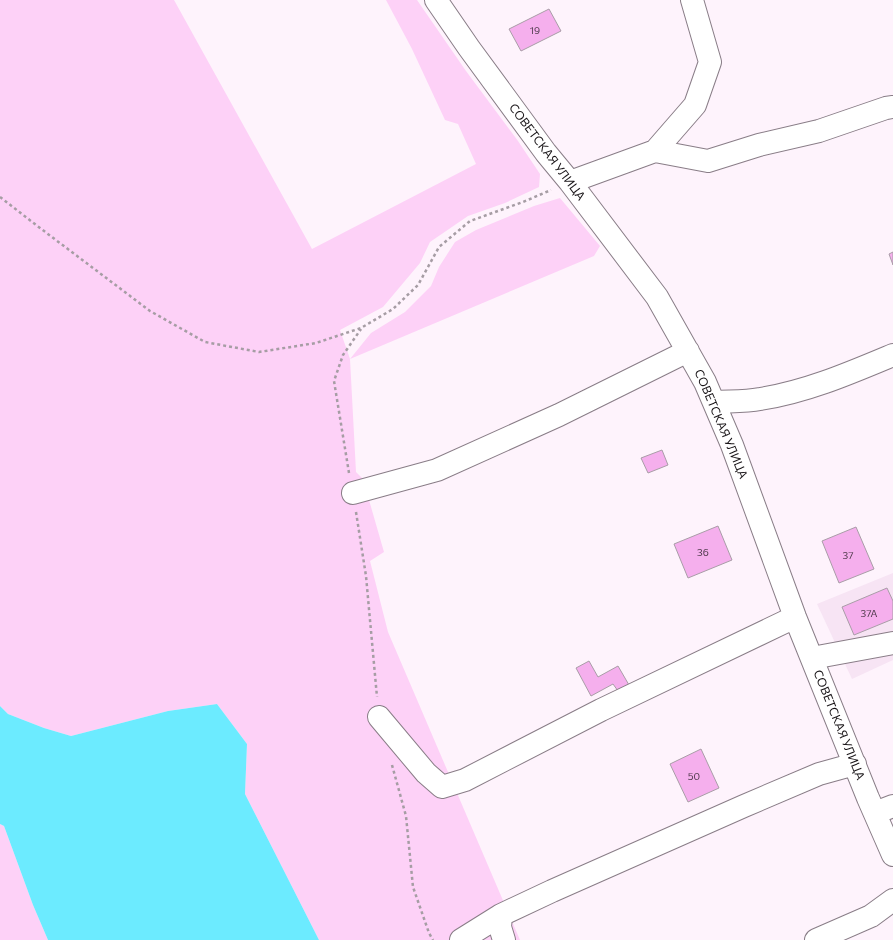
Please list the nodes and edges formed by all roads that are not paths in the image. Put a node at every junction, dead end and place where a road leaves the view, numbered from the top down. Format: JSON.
{"nodes":[{"id":1,"x":436,"y":0,"type":"edge"},
{"id":2,"x":692,"y":0,"type":"edge"},
{"id":3,"x":893,"y":108,"type":"edge"},
{"id":4,"x":655,"y":151,"type":"junction"},
{"id":5,"x":570,"y":182,"type":"junction"},
{"id":6,"x":688,"y":351,"type":"junction"},
{"id":7,"x":893,"y":355,"type":"edge"},
{"id":8,"x":714,"y":402,"type":"junction"},
{"id":9,"x":352,"y":493,"type":"road end"},
{"id":10,"x":795,"y":617,"type":"junction"},
{"id":11,"x":893,"y":643,"type":"edge"},
{"id":12,"x":812,"y":658,"type":"junction"},
{"id":13,"x":379,"y":717,"type":"road end"},
{"id":14,"x":855,"y":764,"type":"junction"},
{"id":15,"x":884,"y":809,"type":"edge"},
{"id":16,"x":893,"y":855,"type":"edge"},
{"id":17,"x":893,"y":900,"type":"edge"},
{"id":18,"x":501,"y":915,"type":"junction"},
{"id":19,"x":461,"y":940,"type":"edge"},
{"id":20,"x":504,"y":940,"type":"edge"},
{"id":21,"x":816,"y":940,"type":"edge"}],
"edges":[{"from":1,"to":5,"type":"street","name":"СОВЕТСКАЯ УЛИЦА"},
{"from":2,"to":4,"type":"street"},
{"from":3,"to":4,"type":"street"},
{"from":4,"to":5,"type":"street"},
{"from":5,"to":6,"type":"street","name":"СОВЕТСКАЯ УЛИЦА"},
{"from":6,"to":8,"type":"street","name":"СОВЕТСКАЯ УЛИЦА"},
{"from":6,"to":9,"type":"street"},
{"from":7,"to":8,"type":"street"},
{"from":8,"to":10,"type":"street","name":"СОВЕТСКАЯ УЛИЦА"},
{"from":10,"to":12,"type":"street","name":"СОВЕТСКАЯ УЛИЦА"},
{"from":10,"to":13,"type":"street"},
{"from":11,"to":12,"type":"street"},
{"from":12,"to":14,"type":"street","name":"СОВЕТСКАЯ УЛИЦА"},
{"from":14,"to":15,"type":"street","name":"СОВЕТСКАЯ УЛИЦА"},
{"from":14,"to":18,"type":"street"},
{"from":15,"to":16,"type":"street","name":"СОВЕТСКАЯ УЛИЦА"},
{"from":17,"to":21,"type":"street"},
{"from":18,"to":19,"type":"street"},
{"from":18,"to":20,"type":"street"}]}
